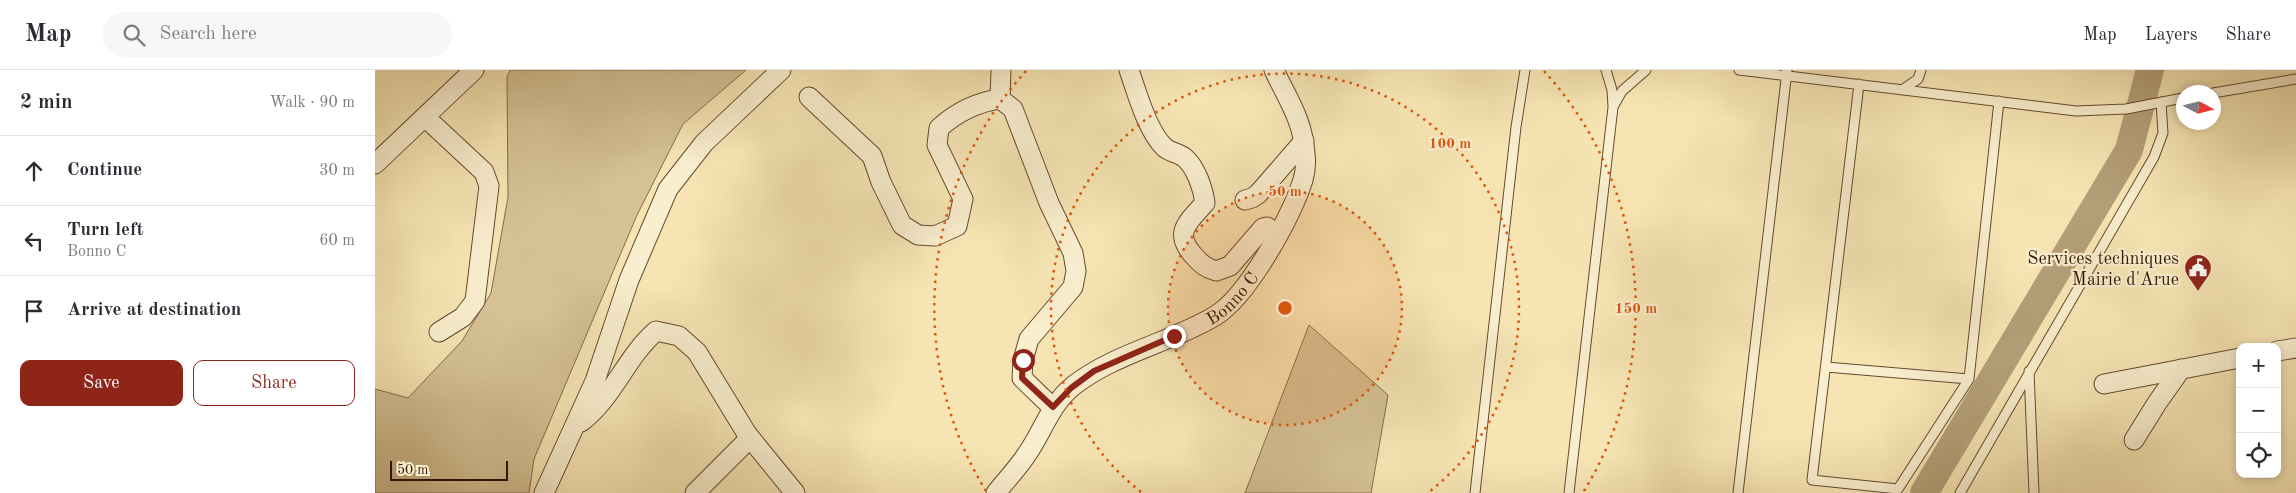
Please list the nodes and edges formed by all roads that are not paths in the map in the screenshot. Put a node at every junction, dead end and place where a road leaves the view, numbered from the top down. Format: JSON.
{"nodes":[{"id":1,"x":474,"y":70,"type":"edge"},
{"id":2,"x":781,"y":70,"type":"edge"},
{"id":3,"x":1001,"y":70,"type":"edge"},
{"id":4,"x":1129,"y":70,"type":"edge"},
{"id":5,"x":1274,"y":70,"type":"edge"},
{"id":6,"x":1525,"y":70,"type":"edge"},
{"id":7,"x":1606,"y":70,"type":"edge"},
{"id":8,"x":1646,"y":70,"type":"edge"},
{"id":9,"x":1739,"y":70,"type":"edge"},
{"id":10,"x":1921,"y":70,"type":"edge"},
{"id":11,"x":1787,"y":73,"type":"edge"},
{"id":12,"x":2296,"y":79,"type":"edge"},
{"id":13,"x":1859,"y":84,"type":"junction"},
{"id":14,"x":1902,"y":90,"type":"junction"},
{"id":15,"x":2221,"y":92,"type":"edge"},
{"id":16,"x":809,"y":97,"type":"dead end"},
{"id":17,"x":999,"y":99,"type":"junction"},
{"id":18,"x":2176,"y":99,"type":"edge"},
{"id":19,"x":1999,"y":101,"type":"junction"},
{"id":20,"x":2161,"y":102,"type":"junction"},
{"id":21,"x":1613,"y":107,"type":"junction"},
{"id":22,"x":426,"y":118,"type":"junction"},
{"id":23,"x":1304,"y":141,"type":"junction"},
{"id":24,"x":375,"y":164,"type":"edge"},
{"id":25,"x":1245,"y":200,"type":"dead end"},
{"id":26,"x":1277,"y":234,"type":"junction"},
{"id":27,"x":439,"y":332,"type":"dead end"},
{"id":28,"x":2296,"y":348,"type":"edge"},
{"id":29,"x":2281,"y":350,"type":"edge"},
{"id":30,"x":2236,"y":359,"type":"edge"},
{"id":31,"x":1825,"y":367,"type":"junction"},
{"id":32,"x":2181,"y":369,"type":"junction"},
{"id":33,"x":2029,"y":371,"type":"junction"},
{"id":34,"x":1969,"y":378,"type":"junction"},
{"id":35,"x":2104,"y":384,"type":"dead end"},
{"id":36,"x":1053,"y":407,"type":"junction"},
{"id":37,"x":575,"y":426,"type":"junction"},
{"id":38,"x":750,"y":438,"type":"junction"},
{"id":39,"x":2134,"y":440,"type":"dead end"},
{"id":40,"x":544,"y":493,"type":"edge"},
{"id":41,"x":695,"y":493,"type":"edge"},
{"id":42,"x":795,"y":493,"type":"edge"},
{"id":43,"x":996,"y":493,"type":"edge"},
{"id":44,"x":1475,"y":493,"type":"edge"},
{"id":45,"x":1569,"y":493,"type":"edge"},
{"id":46,"x":1738,"y":493,"type":"edge"},
{"id":47,"x":1960,"y":493,"type":"edge"},
{"id":48,"x":2034,"y":493,"type":"edge"}],
"edges":[{"from":1,"to":22,"type":"street"},
{"from":2,"to":37,"type":"street"},
{"from":3,"to":17,"type":"street"},
{"from":4,"to":26,"type":"street"},
{"from":5,"to":23,"type":"street","name":"Bonno C"},
{"from":6,"to":44,"type":"lane"},
{"from":7,"to":21,"type":"lane"},
{"from":8,"to":21,"type":"lane"},
{"from":9,"to":11,"type":"lane"},
{"from":10,"to":14,"type":"lane"},
{"from":11,"to":13,"type":"lane"},
{"from":11,"to":46,"type":"lane"},
{"from":12,"to":15,"type":"lane"},
{"from":13,"to":14,"type":"lane"},
{"from":13,"to":31,"type":"lane"},
{"from":14,"to":19,"type":"lane"},
{"from":16,"to":17,"type":"street"},
{"from":17,"to":36,"type":"street"},
{"from":18,"to":20,"type":"lane"},
{"from":19,"to":20,"type":"lane"},
{"from":19,"to":34,"type":"lane"},
{"from":20,"to":33,"type":"lane"},
{"from":21,"to":45,"type":"lane"},
{"from":22,"to":24,"type":"street"},
{"from":22,"to":27,"type":"street"},
{"from":23,"to":25,"type":"street"},
{"from":23,"to":26,"type":"street","name":"Bonno C"},
{"from":26,"to":36,"type":"street","name":"Bonno C"},
{"from":28,"to":29,"type":"street"},
{"from":30,"to":32,"type":"street"},
{"from":31,"to":34,"type":"lane"},
{"from":31,"to":34,"type":"lane"},
{"from":32,"to":35,"type":"street"},
{"from":32,"to":39,"type":"street"},
{"from":33,"to":47,"type":"lane"},
{"from":33,"to":48,"type":"lane"},
{"from":36,"to":43,"type":"street","name":"Bonno C"},
{"from":37,"to":38,"type":"street"},
{"from":37,"to":40,"type":"street"},
{"from":38,"to":41,"type":"street"},
{"from":38,"to":42,"type":"street"}]}
